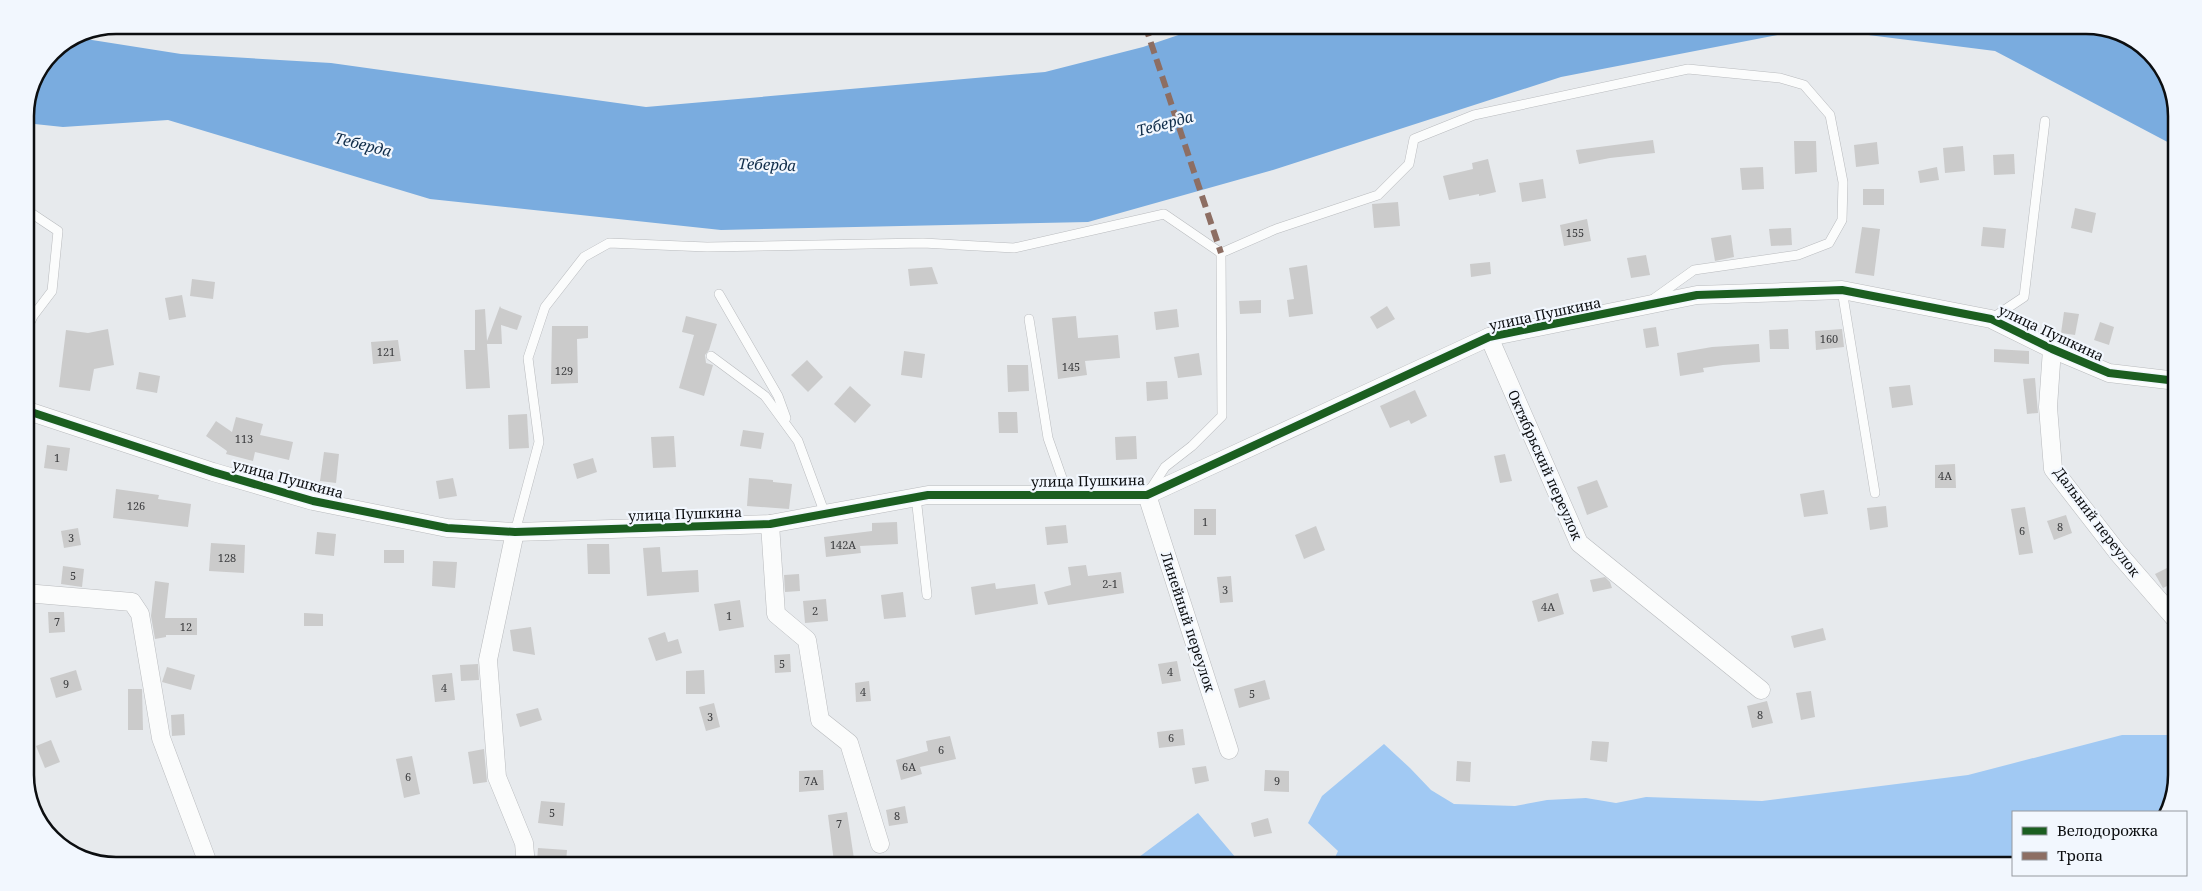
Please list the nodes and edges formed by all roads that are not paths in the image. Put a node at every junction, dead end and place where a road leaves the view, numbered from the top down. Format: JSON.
{"nodes":[{"id":1,"x":2044,"y":120,"type":"dead end"},
{"id":2,"x":34,"y":215,"type":"edge"},
{"id":3,"x":1221,"y":252,"type":"junction"},
{"id":4,"x":1842,"y":290,"type":"junction"},
{"id":5,"x":719,"y":294,"type":"dead end"},
{"id":6,"x":1641,"y":307,"type":"junction"},
{"id":7,"x":34,"y":315,"type":"edge"},
{"id":8,"x":1991,"y":319,"type":"junction"},
{"id":9,"x":1029,"y":320,"type":"dead end"},
{"id":10,"x":1489,"y":337,"type":"junction"},
{"id":11,"x":2052,"y":349,"type":"junction"},
{"id":12,"x":711,"y":356,"type":"dead end"},
{"id":13,"x":2168,"y":380,"type":"edge"},
{"id":14,"x":34,"y":413,"type":"edge"},
{"id":15,"x":790,"y":430,"type":"junction"},
{"id":16,"x":1875,"y":492,"type":"dead end"},
{"id":17,"x":1068,"y":495,"type":"junction"},
{"id":18,"x":1146,"y":495,"type":"junction"},
{"id":19,"x":916,"y":498,"type":"junction"},
{"id":20,"x":825,"y":514,"type":"junction"},
{"id":21,"x":770,"y":524,"type":"junction"},
{"id":22,"x":515,"y":532,"type":"junction"},
{"id":23,"x":34,"y":594,"type":"edge"},
{"id":24,"x":927,"y":595,"type":"dead end"},
{"id":25,"x":2168,"y":611,"type":"edge"},
{"id":26,"x":1761,"y":690,"type":"dead end"},
{"id":27,"x":1229,"y":750,"type":"dead end"},
{"id":28,"x":880,"y":844,"type":"dead end"},
{"id":29,"x":206,"y":857,"type":"edge"},
{"id":30,"x":525,"y":857,"type":"edge"}],
"edges":[{"from":1,"to":8,"type":"lane"},
{"from":2,"to":7,"type":"lane"},
{"from":3,"to":6,"type":"lane"},
{"from":3,"to":18,"type":"lane"},
{"from":3,"to":22,"type":"lane"},
{"from":4,"to":6,"type":"street","name":"улица Пушкина"},
{"from":4,"to":8,"type":"street","name":"улица Пушкина"},
{"from":4,"to":16,"type":"lane"},
{"from":5,"to":15,"type":"lane"},
{"from":6,"to":10,"type":"street","name":"улица Пушкина"},
{"from":8,"to":11,"type":"street","name":"улица Пушкина"},
{"from":9,"to":17,"type":"lane"},
{"from":10,"to":18,"type":"street","name":"улица Пушкина"},
{"from":10,"to":26,"type":"street","name":"Октябрьский переулок"},
{"from":11,"to":13,"type":"street","name":"улица Пушкина"},
{"from":11,"to":25,"type":"street","name":"Дальний переулок"},
{"from":12,"to":15,"type":"lane"},
{"from":14,"to":22,"type":"street","name":"улица Пушкина"},
{"from":15,"to":20,"type":"lane"},
{"from":17,"to":18,"type":"street","name":"улица Пушкина"},
{"from":17,"to":19,"type":"street","name":"улица Пушкина"},
{"from":18,"to":27,"type":"street","name":"Линейный переулок"},
{"from":19,"to":20,"type":"street","name":"улица Пушкина"},
{"from":19,"to":24,"type":"lane"},
{"from":20,"to":21,"type":"street","name":"улица Пушкина"},
{"from":21,"to":22,"type":"street","name":"улица Пушкина"},
{"from":21,"to":28,"type":"street"},
{"from":22,"to":30,"type":"street"},
{"from":23,"to":29,"type":"street"}]}
